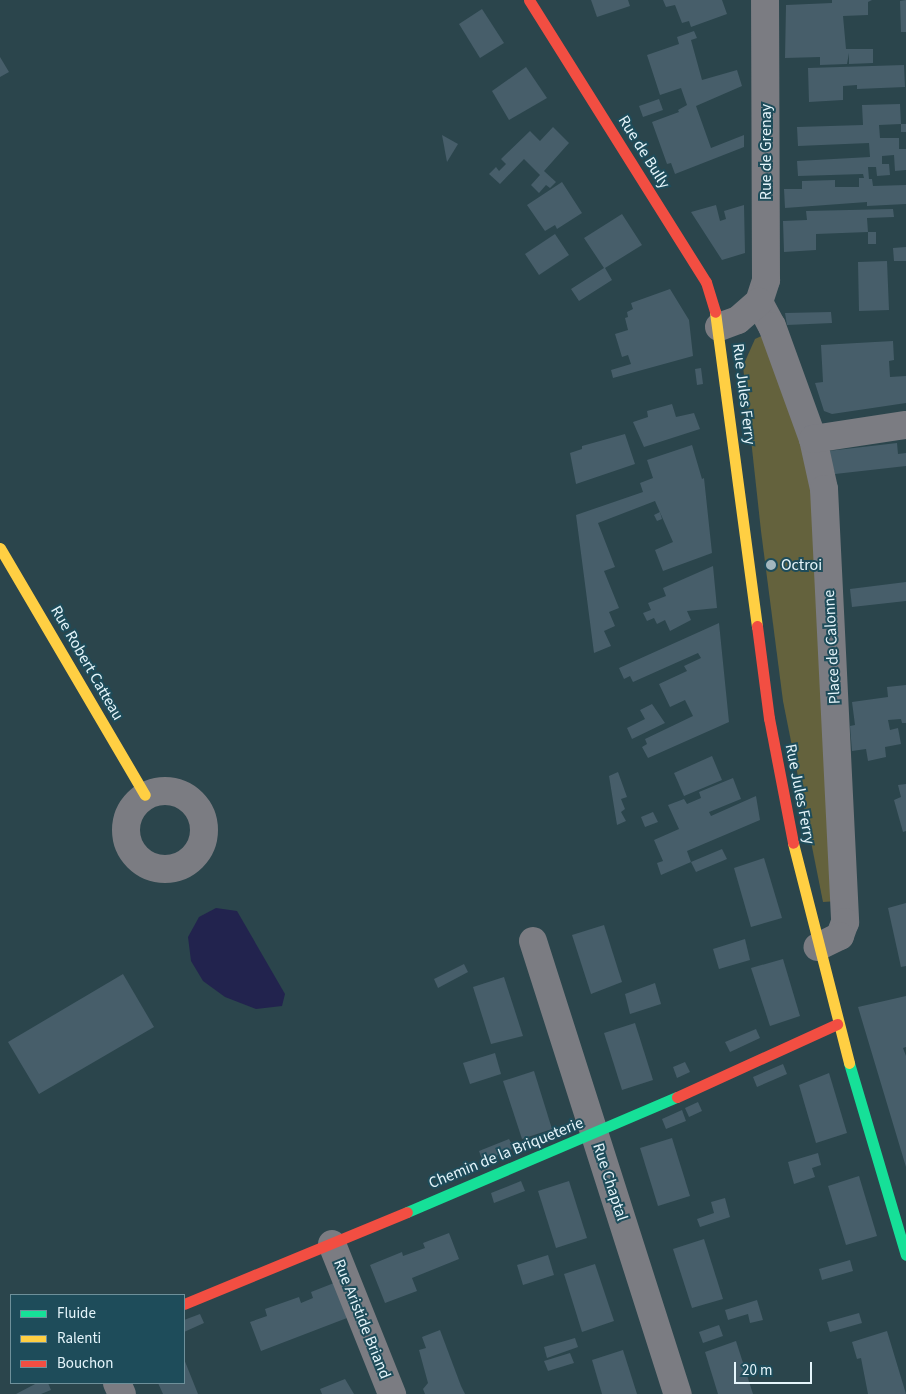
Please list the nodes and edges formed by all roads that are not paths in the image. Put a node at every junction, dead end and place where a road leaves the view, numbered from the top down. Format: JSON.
{"nodes":[{"id":1,"x":528,"y":0,"type":"edge"},
{"id":2,"x":766,"y":0,"type":"edge"},
{"id":3,"x":759,"y":302,"type":"junction"},
{"id":4,"x":719,"y":327,"type":"junction"},
{"id":5,"x":906,"y":425,"type":"edge"},
{"id":6,"x":812,"y":439,"type":"junction"},
{"id":7,"x":0,"y":548,"type":"edge"},
{"id":8,"x":145,"y":795,"type":"dead end"},
{"id":9,"x":533,"y":941,"type":"dead end"},
{"id":10,"x":817,"y":947,"type":"junction"},
{"id":11,"x":837,"y":1024,"type":"junction"},
{"id":12,"x":595,"y":1134,"type":"junction"},
{"id":13,"x":332,"y":1244,"type":"junction"},
{"id":14,"x":906,"y":1255,"type":"edge"},
{"id":15,"x":185,"y":1304,"type":"edge"},
{"id":16,"x":392,"y":1394,"type":"edge"},
{"id":17,"x":678,"y":1394,"type":"edge"}],
"edges":[{"from":1,"to":4,"type":"street","name":"Rue de Bully"},
{"from":2,"to":3,"type":"street","name":"Rue de Grenay"},
{"from":3,"to":4,"type":"street"},
{"from":3,"to":6,"type":"street","name":"Place de Calonne"},
{"from":4,"to":10,"type":"street","name":"Rue Jules Ferry"},
{"from":5,"to":6,"type":"street"},
{"from":6,"to":10,"type":"street","name":"Place de Calonne"},
{"from":7,"to":8,"type":"street","name":"Rue Robert Catteau"},
{"from":9,"to":12,"type":"street","name":"Rue Chaptal"},
{"from":10,"to":11,"type":"street","name":"Rue Jules Ferry"},
{"from":11,"to":12,"type":"street","name":"Chemin de la Briqueterie"},
{"from":11,"to":14,"type":"street","name":"Rue Jules Ferry"},
{"from":12,"to":13,"type":"street","name":"Chemin de la Briqueterie"},
{"from":12,"to":17,"type":"street","name":"Rue Chaptal"},
{"from":13,"to":15,"type":"street","name":"Chemin de la Briqueterie"},
{"from":13,"to":16,"type":"street","name":"Rue Aristide Briand"}]}
